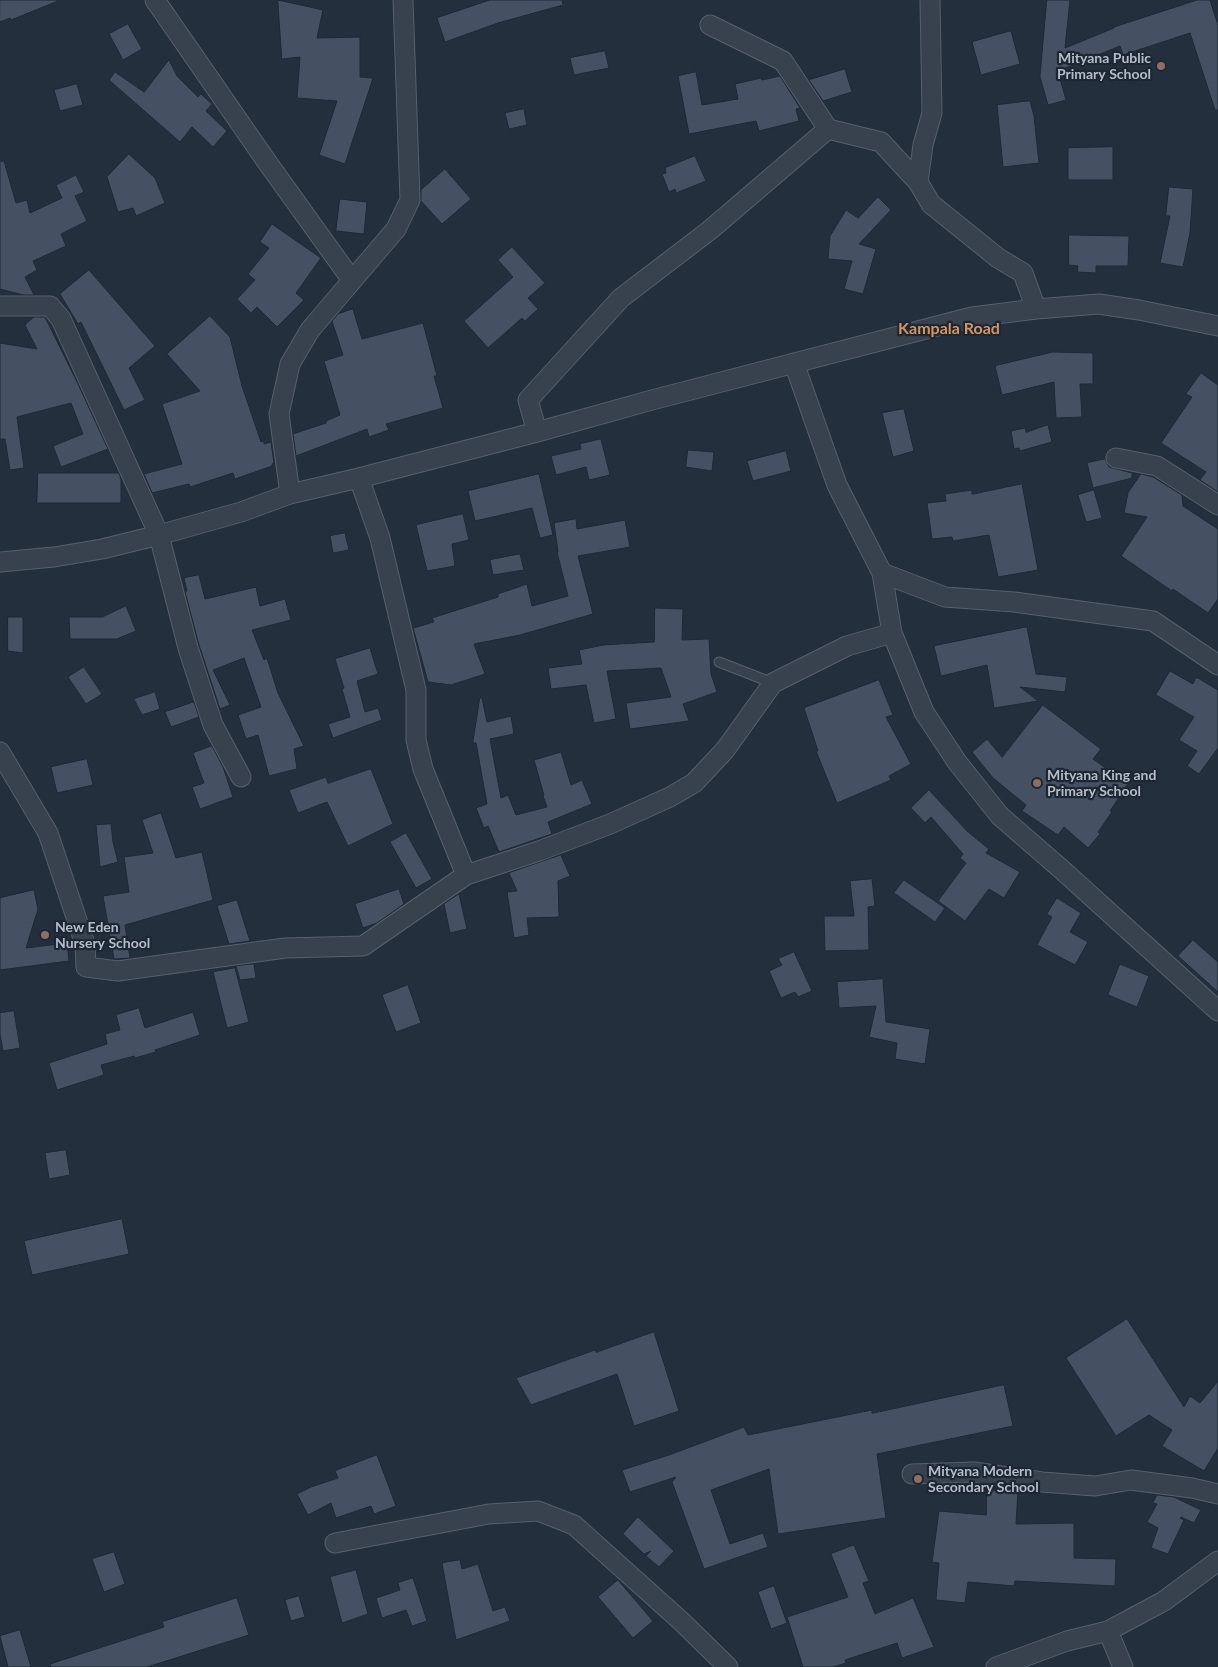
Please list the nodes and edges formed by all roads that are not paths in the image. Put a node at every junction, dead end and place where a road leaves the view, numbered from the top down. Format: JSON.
{"nodes":[{"id":1,"x":155,"y":0,"type":"edge"},
{"id":2,"x":403,"y":0,"type":"edge"},
{"id":3,"x":930,"y":0,"type":"edge"},
{"id":4,"x":710,"y":25,"type":"dead end"},
{"id":5,"x":828,"y":129,"type":"junction"},
{"id":6,"x":918,"y":182,"type":"junction"},
{"id":7,"x":352,"y":279,"type":"junction"},
{"id":8,"x":0,"y":306,"type":"edge"},
{"id":9,"x":1036,"y":309,"type":"junction"},
{"id":10,"x":1218,"y":326,"type":"edge"},
{"id":11,"x":794,"y":363,"type":"junction"},
{"id":12,"x":537,"y":432,"type":"junction"},
{"id":13,"x":1116,"y":458,"type":"dead end"},
{"id":14,"x":359,"y":478,"type":"junction"},
{"id":15,"x":290,"y":494,"type":"junction"},
{"id":16,"x":1218,"y":505,"type":"edge"},
{"id":17,"x":159,"y":535,"type":"junction"},
{"id":18,"x":0,"y":562,"type":"edge"},
{"id":19,"x":882,"y":573,"type":"junction"},
{"id":20,"x":892,"y":633,"type":"junction"},
{"id":21,"x":719,"y":662,"type":"dead end"},
{"id":22,"x":1218,"y":665,"type":"edge"},
{"id":23,"x":773,"y":683,"type":"junction"},
{"id":24,"x":0,"y":752,"type":"edge"},
{"id":25,"x":241,"y":777,"type":"dead end"},
{"id":26,"x":466,"y":875,"type":"junction"},
{"id":27,"x":1218,"y":1011,"type":"edge"},
{"id":28,"x":912,"y":1474,"type":"dead end"},
{"id":29,"x":1218,"y":1494,"type":"edge"},
{"id":30,"x":335,"y":1543,"type":"dead end"},
{"id":31,"x":1218,"y":1561,"type":"edge"},
{"id":32,"x":1108,"y":1631,"type":"junction"},
{"id":33,"x":728,"y":1667,"type":"edge"},
{"id":34,"x":996,"y":1667,"type":"edge"},
{"id":35,"x":1123,"y":1667,"type":"edge"}],
"edges":[{"from":1,"to":7,"type":"street"},
{"from":2,"to":7,"type":"street"},
{"from":3,"to":6,"type":"street"},
{"from":4,"to":5,"type":"street"},
{"from":5,"to":6,"type":"street"},
{"from":5,"to":12,"type":"street"},
{"from":6,"to":9,"type":"street"},
{"from":7,"to":15,"type":"street"},
{"from":8,"to":17,"type":"street"},
{"from":9,"to":10,"type":"street"},
{"from":9,"to":11,"type":"street"},
{"from":11,"to":12,"type":"street"},
{"from":11,"to":19,"type":"street"},
{"from":12,"to":14,"type":"street"},
{"from":13,"to":16,"type":"street"},
{"from":14,"to":15,"type":"street"},
{"from":14,"to":26,"type":"street"},
{"from":15,"to":17,"type":"street"},
{"from":17,"to":18,"type":"street"},
{"from":17,"to":25,"type":"street"},
{"from":19,"to":20,"type":"street"},
{"from":19,"to":22,"type":"street"},
{"from":20,"to":23,"type":"street"},
{"from":20,"to":27,"type":"street"},
{"from":21,"to":23,"type":"lane"},
{"from":23,"to":26,"type":"street"},
{"from":24,"to":26,"type":"street"},
{"from":28,"to":29,"type":"street"},
{"from":30,"to":33,"type":"street"},
{"from":31,"to":32,"type":"street"},
{"from":32,"to":34,"type":"street"},
{"from":32,"to":35,"type":"street"}]}
